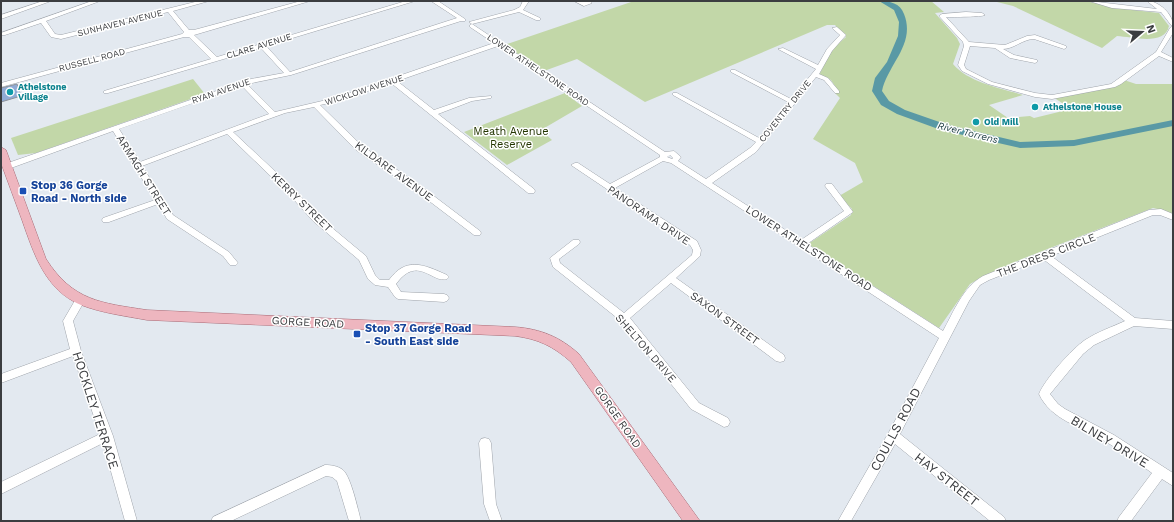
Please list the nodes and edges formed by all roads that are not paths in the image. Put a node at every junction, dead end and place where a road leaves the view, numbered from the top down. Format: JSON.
{"nodes":[{"id":1,"x":48,"y":1,"type":"edge"},
{"id":2,"x":97,"y":1,"type":"edge"},
{"id":3,"x":206,"y":1,"type":"edge"},
{"id":4,"x":307,"y":1,"type":"edge"},
{"id":5,"x":412,"y":1,"type":"edge"},
{"id":6,"x":434,"y":1,"type":"edge"},
{"id":7,"x":526,"y":1,"type":"edge"},
{"id":8,"x":577,"y":1,"type":"edge"},
{"id":9,"x":588,"y":1,"type":"edge"},
{"id":10,"x":1092,"y":1,"type":"edge"},
{"id":11,"x":1150,"y":1,"type":"edge"},
{"id":12,"x":169,"y":10,"type":"junction"},
{"id":13,"x":519,"y":10,"type":"junction"},
{"id":14,"x":1163,"y":11,"type":"junction"},
{"id":15,"x":982,"y":15,"type":"dead end"},
{"id":16,"x":1,"y":16,"type":"edge"},
{"id":17,"x":538,"y":19,"type":"dead end"},
{"id":18,"x":42,"y":20,"type":"junction"},
{"id":19,"x":469,"y":23,"type":"junction"},
{"id":20,"x":1173,"y":24,"type":"edge"},
{"id":21,"x":835,"y":28,"type":"dead end"},
{"id":22,"x":1173,"y":28,"type":"edge"},
{"id":23,"x":189,"y":33,"type":"junction"},
{"id":24,"x":3,"y":34,"type":"dead end"},
{"id":25,"x":498,"y":44,"type":"junction"},
{"id":26,"x":966,"y":44,"type":"junction"},
{"id":27,"x":262,"y":45,"type":"junction"},
{"id":28,"x":1064,"y":47,"type":"dead end"},
{"id":29,"x":997,"y":48,"type":"junction"},
{"id":30,"x":781,"y":49,"type":"dead end"},
{"id":31,"x":1158,"y":53,"type":"junction"},
{"id":32,"x":215,"y":59,"type":"junction"},
{"id":33,"x":1173,"y":60,"type":"edge"},
{"id":34,"x":1035,"y":61,"type":"dead end"},
{"id":35,"x":820,"y":68,"type":"junction"},
{"id":36,"x":733,"y":71,"type":"dead end"},
{"id":37,"x":289,"y":74,"type":"junction"},
{"id":38,"x":814,"y":74,"type":"junction"},
{"id":39,"x":392,"y":81,"type":"junction"},
{"id":40,"x":243,"y":84,"type":"junction"},
{"id":41,"x":1,"y":85,"type":"edge"},
{"id":42,"x":106,"y":92,"type":"dead end"},
{"id":43,"x":837,"y":92,"type":"dead end"},
{"id":44,"x":675,"y":94,"type":"dead end"},
{"id":45,"x":489,"y":97,"type":"dead end"},
{"id":46,"x":793,"y":102,"type":"junction"},
{"id":47,"x":316,"y":105,"type":"junction"},
{"id":48,"x":432,"y":113,"type":"junction"},
{"id":49,"x":273,"y":114,"type":"junction"},
{"id":50,"x":115,"y":128,"type":"junction"},
{"id":51,"x":228,"y":131,"type":"junction"},
{"id":52,"x":760,"y":141,"type":"junction"},
{"id":53,"x":1,"y":150,"type":"edge"},
{"id":54,"x":667,"y":159,"type":"junction"},
{"id":55,"x":138,"y":165,"type":"junction"},
{"id":56,"x":575,"y":165,"type":"dead end"},
{"id":57,"x":8,"y":166,"type":"junction"},
{"id":58,"x":706,"y":183,"type":"junction"},
{"id":59,"x":829,"y":186,"type":"dead end"},
{"id":60,"x":612,"y":190,"type":"junction"},
{"id":61,"x":531,"y":191,"type":"dead end"},
{"id":62,"x":159,"y":201,"type":"junction"},
{"id":63,"x":1173,"y":217,"type":"edge"},
{"id":64,"x":106,"y":220,"type":"dead end"},
{"id":65,"x":477,"y":233,"type":"dead end"},
{"id":66,"x":576,"y":242,"type":"dead end"},
{"id":67,"x":802,"y":243,"type":"junction"},
{"id":68,"x":1044,"y":255,"type":"junction"},
{"id":69,"x":233,"y":263,"type":"dead end"},
{"id":70,"x":444,"y":277,"type":"dead end"},
{"id":71,"x":670,"y":278,"type":"junction"},
{"id":72,"x":392,"y":284,"type":"junction"},
{"id":73,"x":444,"y":298,"type":"dead end"},
{"id":74,"x":80,"y":300,"type":"junction"},
{"id":75,"x":624,"y":318,"type":"junction"},
{"id":76,"x":1133,"y":322,"type":"junction"},
{"id":77,"x":1173,"y":325,"type":"edge"},
{"id":78,"x":944,"y":336,"type":"junction"},
{"id":79,"x":76,"y":351,"type":"junction"},
{"id":80,"x":780,"y":358,"type":"dead end"},
{"id":81,"x":1,"y":379,"type":"edge"},
{"id":82,"x":724,"y":422,"type":"dead end"},
{"id":83,"x":107,"y":436,"type":"junction"},
{"id":84,"x":893,"y":436,"type":"junction"},
{"id":85,"x":485,"y":443,"type":"dead end"},
{"id":86,"x":1160,"y":472,"type":"junction"},
{"id":87,"x":1173,"y":480,"type":"edge"},
{"id":88,"x":1,"y":488,"type":"edge"},
{"id":89,"x":131,"y":521,"type":"edge"},
{"id":90,"x":217,"y":521,"type":"edge"},
{"id":91,"x":355,"y":521,"type":"edge"},
{"id":92,"x":496,"y":521,"type":"edge"},
{"id":93,"x":692,"y":521,"type":"edge"},
{"id":94,"x":844,"y":521,"type":"edge"},
{"id":95,"x":1000,"y":521,"type":"edge"},
{"id":96,"x":1123,"y":521,"type":"edge"}],
"edges":[{"from":1,"to":16,"type":"street"},
{"from":2,"to":18,"type":"street"},
{"from":3,"to":12,"type":"street","name":"SUNHAVEN AVENUE"},
{"from":4,"to":23,"type":"street","name":"RUSSELL ROAD"},
{"from":5,"to":27,"type":"street","name":"CLARE AVENUE"},
{"from":6,"to":19,"type":"street","name":"LOWER ATHELSTONE ROAD"},
{"from":7,"to":13,"type":"street"},
{"from":8,"to":9,"type":"street"},
{"from":10,"to":14,"type":"street"},
{"from":11,"to":14,"type":"street"},
{"from":12,"to":18,"type":"street","name":"SUNHAVEN AVENUE"},
{"from":12,"to":23,"type":"street"},
{"from":13,"to":17,"type":"street"},
{"from":13,"to":19,"type":"street","name":"RYAN AVENUE"},
{"from":14,"to":20,"type":"street"},
{"from":15,"to":26,"type":"street"},
{"from":18,"to":24,"type":"street"},
{"from":19,"to":25,"type":"street","name":"LOWER ATHELSTONE ROAD"},
{"from":19,"to":37,"type":"street","name":"RYAN AVENUE"},
{"from":21,"to":35,"type":"street","name":"COVENTRY DRIVE"},
{"from":22,"to":31,"type":"street"},
{"from":23,"to":32,"type":"street"},
{"from":23,"to":41,"type":"street","name":"RUSSELL ROAD"},
{"from":25,"to":39,"type":"street","name":"WICKLOW AVENUE"},
{"from":25,"to":54,"type":"street","name":"LOWER ATHELSTONE ROAD"},
{"from":26,"to":29,"type":"street"},
{"from":26,"to":31,"type":"street"},
{"from":27,"to":32,"type":"street","name":"CLARE AVENUE"},
{"from":27,"to":37,"type":"street"},
{"from":28,"to":29,"type":"street"},
{"from":29,"to":34,"type":"street"},
{"from":30,"to":35,"type":"street"},
{"from":31,"to":33,"type":"street"},
{"from":32,"to":42,"type":"street","name":"CLARE AVENUE"},
{"from":35,"to":38,"type":"street","name":"COVENTRY DRIVE"},
{"from":36,"to":46,"type":"street"},
{"from":37,"to":40,"type":"street","name":"RYAN AVENUE"},
{"from":38,"to":43,"type":"street"},
{"from":38,"to":46,"type":"street","name":"COVENTRY DRIVE"},
{"from":39,"to":47,"type":"street","name":"WICKLOW AVENUE"},
{"from":39,"to":48,"type":"street"},
{"from":40,"to":49,"type":"street"},
{"from":40,"to":50,"type":"street","name":"RYAN AVENUE"},
{"from":44,"to":52,"type":"street"},
{"from":45,"to":48,"type":"street"},
{"from":46,"to":52,"type":"street","name":"COVENTRY DRIVE"},
{"from":47,"to":49,"type":"street","name":"WICKLOW AVENUE"},
{"from":47,"to":65,"type":"street","name":"KILDARE AVENUE"},
{"from":48,"to":61,"type":"street"},
{"from":49,"to":51,"type":"street","name":"WICKLOW AVENUE"},
{"from":50,"to":55,"type":"street","name":"ARMAGH STREET"},
{"from":50,"to":57,"type":"street","name":"RYAN AVENUE"},
{"from":51,"to":55,"type":"street","name":"WICKLOW AVENUE"},
{"from":51,"to":72,"type":"street","name":"KERRY STREET"},
{"from":52,"to":58,"type":"street","name":"COVENTRY DRIVE"},
{"from":53,"to":57,"type":"main road","name":"GORGE ROAD"},
{"from":54,"to":58,"type":"street","name":"LOWER ATHELSTONE ROAD"},
{"from":54,"to":60,"type":"street"},
{"from":55,"to":62,"type":"street","name":"ARMAGH STREET"},
{"from":56,"to":60,"type":"street","name":"PANORAMA DRIVE"},
{"from":57,"to":74,"type":"main road","name":"GORGE ROAD"},
{"from":58,"to":67,"type":"street","name":"LOWER ATHELSTONE ROAD"},
{"from":59,"to":67,"type":"street"},
{"from":60,"to":71,"type":"street","name":"PANORAMA DRIVE"},
{"from":62,"to":64,"type":"street"},
{"from":62,"to":69,"type":"street","name":"ARMAGH STREET"},
{"from":63,"to":68,"type":"street","name":"THE DRESS CIRCLE"},
{"from":66,"to":75,"type":"street","name":"SHELTON DRIVE"},
{"from":67,"to":78,"type":"street","name":"LOWER ATHELSTONE ROAD"},
{"from":68,"to":76,"type":"street"},
{"from":68,"to":78,"type":"street","name":"THE DRESS CIRCLE"},
{"from":70,"to":72,"type":"street"},
{"from":71,"to":75,"type":"street","name":"PANORAMA DRIVE"},
{"from":71,"to":80,"type":"street","name":"SAXON STREET"},
{"from":72,"to":73,"type":"street","name":"KERRY STREET"},
{"from":74,"to":79,"type":"street","name":"HOCKLEY TERRACE"},
{"from":74,"to":93,"type":"main road","name":"GORGE ROAD"},
{"from":75,"to":82,"type":"street","name":"SHELTON DRIVE"},
{"from":76,"to":77,"type":"street"},
{"from":76,"to":86,"type":"street","name":"BILNEY DRIVE"},
{"from":78,"to":84,"type":"street","name":"COULLS ROAD"},
{"from":79,"to":81,"type":"street"},
{"from":79,"to":83,"type":"street","name":"HOCKLEY TERRACE"},
{"from":83,"to":88,"type":"street"},
{"from":83,"to":89,"type":"street","name":"HOCKLEY TERRACE"},
{"from":84,"to":94,"type":"street","name":"COULLS ROAD"},
{"from":84,"to":95,"type":"street","name":"HAY STREET"},
{"from":85,"to":92,"type":"street"},
{"from":86,"to":87,"type":"street","name":"BILNEY DRIVE"},
{"from":86,"to":96,"type":"street"},
{"from":90,"to":91,"type":"street"}]}
